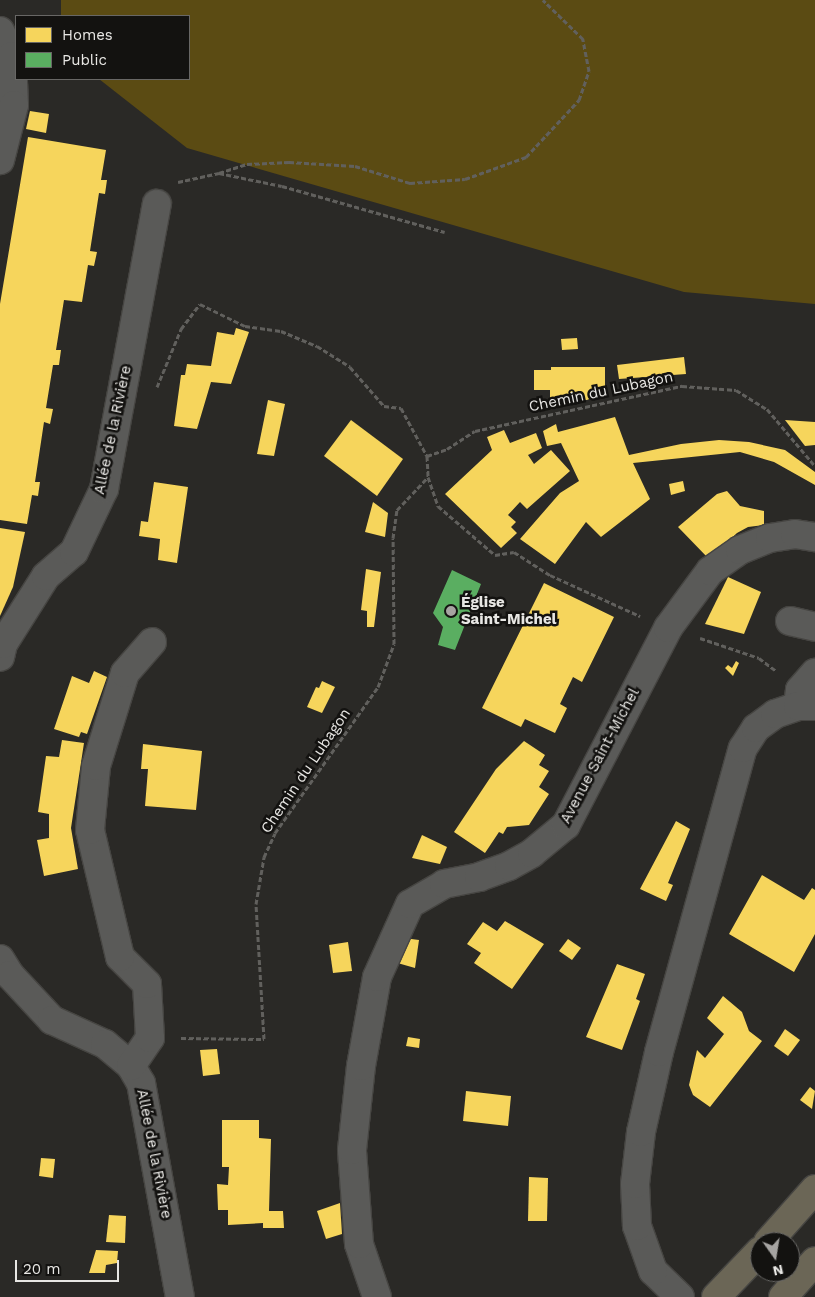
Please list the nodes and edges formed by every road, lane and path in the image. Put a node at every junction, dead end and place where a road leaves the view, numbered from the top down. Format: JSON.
{"nodes":[{"id":1,"x":543,"y":0,"type":"edge"},
{"id":2,"x":0,"y":31,"type":"edge"},
{"id":3,"x":0,"y":160,"type":"edge"},
{"id":4,"x":219,"y":173,"type":"junction"},
{"id":5,"x":157,"y":204,"type":"joint"},
{"id":6,"x":445,"y":232,"type":"dead end"},
{"id":7,"x":155,"y":392,"type":"dead end"},
{"id":8,"x":427,"y":456,"type":"junction"},
{"id":9,"x":815,"y":466,"type":"edge"},
{"id":10,"x":428,"y":477,"type":"junction"},
{"id":11,"x":815,"y":537,"type":"edge"},
{"id":12,"x":668,"y":628,"type":"junction"},
{"id":13,"x":152,"y":642,"type":"dead end"},
{"id":14,"x":0,"y":657,"type":"edge"},
{"id":15,"x":807,"y":694,"type":"edge"},
{"id":16,"x":0,"y":959,"type":"edge"},
{"id":17,"x":175,"y":1038,"type":"dead end"},
{"id":18,"x":131,"y":1066,"type":"junction"},
{"id":19,"x":815,"y":1189,"type":"edge"},
{"id":20,"x":777,"y":1232,"type":"edge"},
{"id":21,"x":750,"y":1261,"type":"edge"},
{"id":22,"x":815,"y":1261,"type":"edge"},
{"id":23,"x":180,"y":1297,"type":"edge"},
{"id":24,"x":377,"y":1297,"type":"edge"},
{"id":25,"x":680,"y":1297,"type":"edge"},
{"id":26,"x":716,"y":1297,"type":"edge"},
{"id":27,"x":783,"y":1297,"type":"edge"}],
"edges":[{"from":1,"to":4,"type":"path"},
{"from":2,"to":3,"type":"street"},
{"from":4,"to":5,"type":"path"},
{"from":4,"to":6,"type":"path"},
{"from":5,"to":14,"type":"street","name":"Allée de la Rivière"},
{"from":7,"to":8,"type":"path"},
{"from":8,"to":9,"type":"path","name":"Chemin du Lubagon"},
{"from":8,"to":10,"type":"path"},
{"from":10,"to":12,"type":"path"},
{"from":10,"to":17,"type":"path","name":"Chemin du Lubagon"},
{"from":11,"to":12,"type":"street","name":"Avenue Saint-Michel"},
{"from":12,"to":15,"type":"path"},
{"from":12,"to":24,"type":"street","name":"Avenue Saint-Michel"},
{"from":13,"to":18,"type":"street"},
{"from":15,"to":25,"type":"street"},
{"from":16,"to":18,"type":"street","name":"Allée de la Rivière"},
{"from":18,"to":23,"type":"street","name":"Allée de la Rivière"},
{"from":19,"to":20,"type":"highway"},
{"from":21,"to":26,"type":"highway"},
{"from":22,"to":27,"type":"highway"}]}
